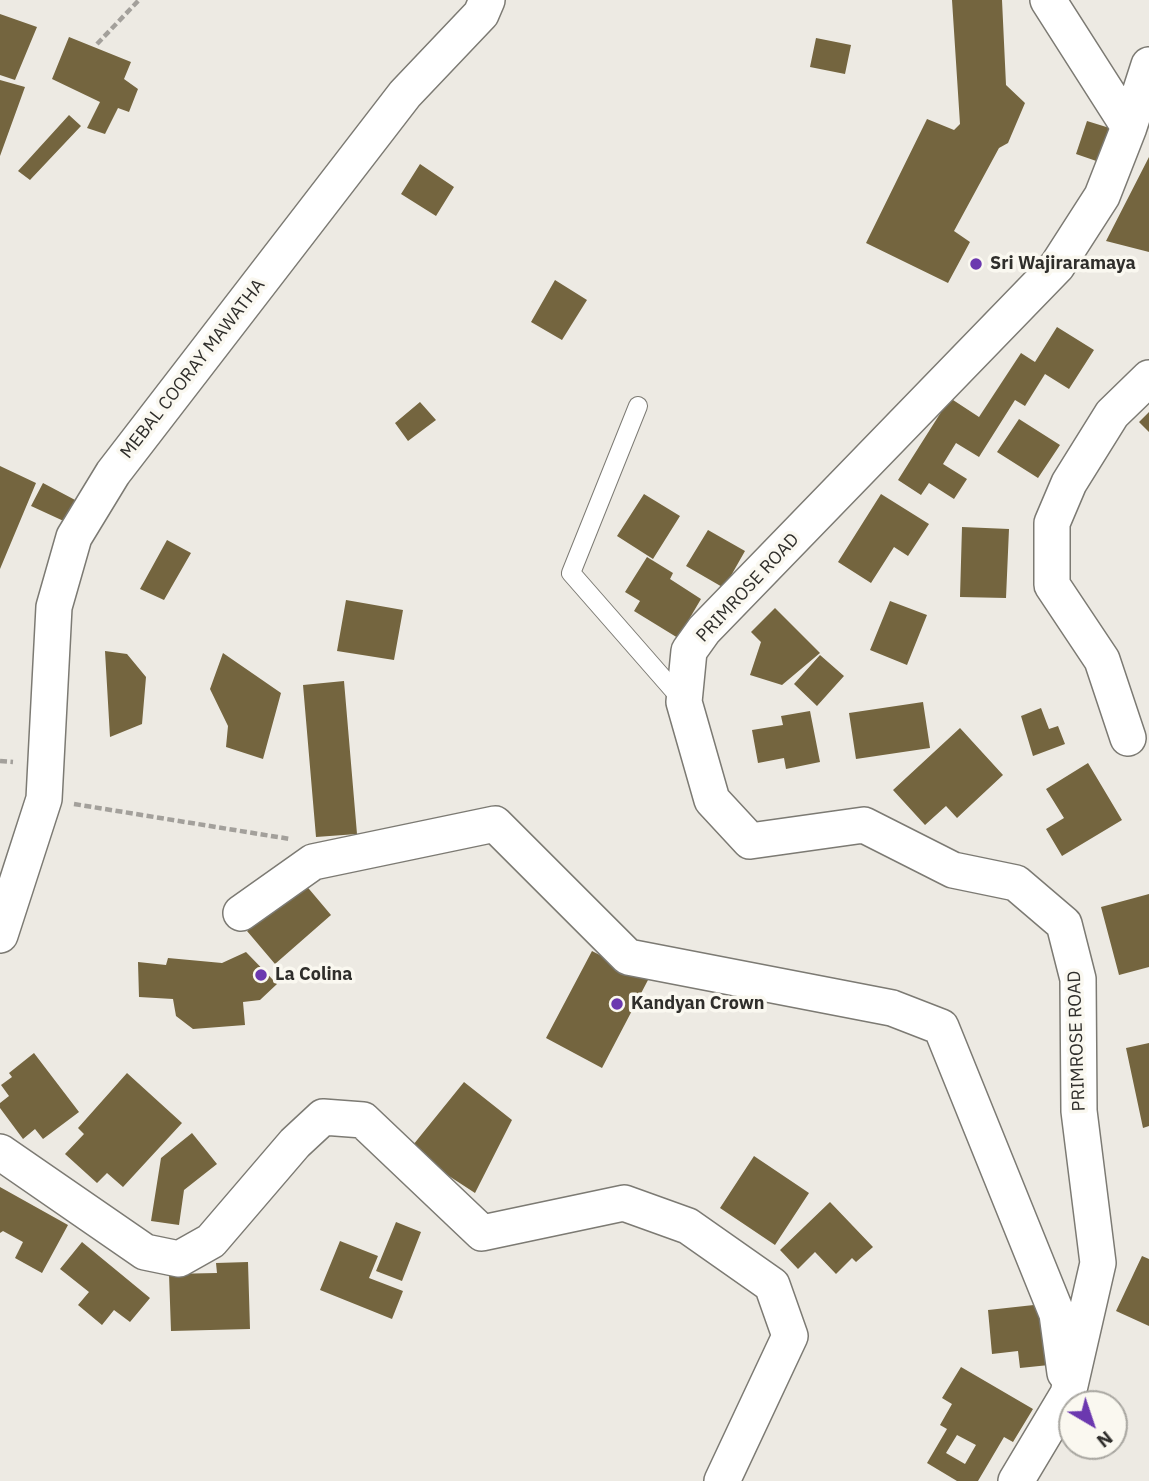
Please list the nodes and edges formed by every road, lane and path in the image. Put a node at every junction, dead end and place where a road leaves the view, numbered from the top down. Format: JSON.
{"nodes":[{"id":1,"x":139,"y":0,"type":"edge"},
{"id":2,"x":487,"y":0,"type":"edge"},
{"id":3,"x":1048,"y":0,"type":"edge"},
{"id":4,"x":97,"y":44,"type":"dead end"},
{"id":5,"x":1149,"y":65,"type":"edge"},
{"id":6,"x":1129,"y":127,"type":"junction"},
{"id":7,"x":1149,"y":378,"type":"edge"},
{"id":8,"x":638,"y":406,"type":"dead end"},
{"id":9,"x":684,"y":702,"type":"junction"},
{"id":10,"x":1128,"y":738,"type":"dead end"},
{"id":11,"x":44,"y":799,"type":"junction"},
{"id":12,"x":313,"y":862,"type":"junction"},
{"id":13,"x":241,"y":913,"type":"dead end"},
{"id":14,"x":0,"y":935,"type":"edge"},
{"id":15,"x":0,"y":1152,"type":"edge"},
{"id":16,"x":1067,"y":1390,"type":"edge"},
{"id":17,"x":1069,"y":1390,"type":"edge"},
{"id":18,"x":1058,"y":1411,"type":"edge"},
{"id":19,"x":722,"y":1481,"type":"edge"},
{"id":20,"x":1016,"y":1481,"type":"edge"}],
"edges":[{"from":1,"to":4,"type":"path"},
{"from":2,"to":11,"type":"street","name":"MEBAL COORAY MAWATHA"},
{"from":3,"to":6,"type":"street"},
{"from":5,"to":6,"type":"street","name":"PRIMROSE ROAD"},
{"from":6,"to":9,"type":"street","name":"PRIMROSE ROAD"},
{"from":7,"to":10,"type":"street"},
{"from":8,"to":9,"type":"lane"},
{"from":9,"to":17,"type":"street","name":"PRIMROSE ROAD"},
{"from":11,"to":12,"type":"path"},
{"from":11,"to":14,"type":"street","name":"MEBAL COORAY MAWATHA"},
{"from":12,"to":13,"type":"street"},
{"from":12,"to":16,"type":"street"},
{"from":15,"to":19,"type":"street"},
{"from":18,"to":20,"type":"street","name":"PRIMROSE ROAD"}]}
